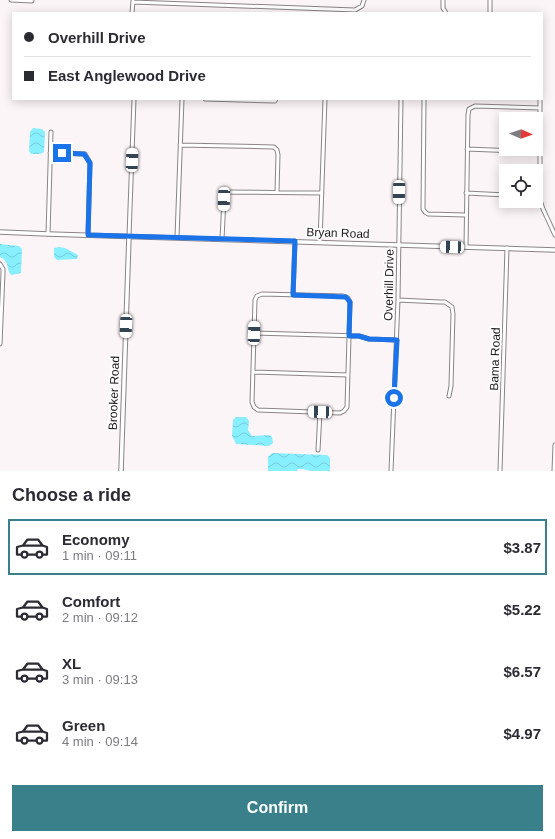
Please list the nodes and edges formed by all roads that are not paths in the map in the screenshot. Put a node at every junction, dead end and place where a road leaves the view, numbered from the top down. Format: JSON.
{"nodes":[{"id":1,"x":11,"y":0,"type":"edge"},
{"id":2,"x":364,"y":0,"type":"edge"},
{"id":3,"x":443,"y":0,"type":"edge"},
{"id":4,"x":490,"y":0,"type":"edge"},
{"id":5,"x":32,"y":1,"type":"dead end"},
{"id":6,"x":133,"y":1,"type":"edge"},
{"id":7,"x":132,"y":12,"type":"edge"},
{"id":8,"x":446,"y":12,"type":"edge"},
{"id":9,"x":490,"y":12,"type":"edge"},
{"id":10,"x":134,"y":100,"type":"edge"},
{"id":11,"x":182,"y":100,"type":"edge"},
{"id":12,"x":240,"y":100,"type":"edge"},
{"id":13,"x":276,"y":100,"type":"edge"},
{"id":14,"x":325,"y":100,"type":"edge"},
{"id":15,"x":401,"y":100,"type":"edge"},
{"id":16,"x":424,"y":100,"type":"edge"},
{"id":17,"x":540,"y":100,"type":"edge"},
{"id":18,"x":540,"y":108,"type":"junction"},
{"id":19,"x":540,"y":112,"type":"edge"},
{"id":20,"x":51,"y":132,"type":"dead end"},
{"id":21,"x":180,"y":145,"type":"junction"},
{"id":22,"x":467,"y":149,"type":"junction"},
{"id":23,"x":499,"y":150,"type":"edge"},
{"id":24,"x":50,"y":153,"type":"junction"},
{"id":25,"x":277,"y":192,"type":"junction"},
{"id":26,"x":322,"y":193,"type":"junction"},
{"id":27,"x":466,"y":193,"type":"junction"},
{"id":28,"x":499,"y":195,"type":"edge"},
{"id":29,"x":543,"y":208,"type":"edge"},
{"id":30,"x":466,"y":215,"type":"junction"},
{"id":31,"x":0,"y":232,"type":"edge"},
{"id":32,"x":48,"y":234,"type":"junction"},
{"id":33,"x":88,"y":235,"type":"junction"},
{"id":34,"x":555,"y":235,"type":"edge"},
{"id":35,"x":129,"y":236,"type":"junction"},
{"id":36,"x":177,"y":238,"type":"junction"},
{"id":37,"x":222,"y":239,"type":"junction"},
{"id":38,"x":295,"y":241,"type":"junction"},
{"id":39,"x":320,"y":242,"type":"junction"},
{"id":40,"x":400,"y":245,"type":"junction"},
{"id":41,"x":466,"y":247,"type":"junction"},
{"id":42,"x":507,"y":248,"type":"junction"},
{"id":43,"x":555,"y":250,"type":"edge"},
{"id":44,"x":0,"y":264,"type":"edge"},
{"id":45,"x":293,"y":295,"type":"junction"},
{"id":46,"x":398,"y":300,"type":"junction"},
{"id":47,"x":1,"y":303,"type":"edge"},
{"id":48,"x":254,"y":333,"type":"junction"},
{"id":49,"x":349,"y":336,"type":"junction"},
{"id":50,"x":397,"y":340,"type":"junction"},
{"id":51,"x":0,"y":342,"type":"edge"},
{"id":52,"x":253,"y":372,"type":"junction"},
{"id":53,"x":348,"y":375,"type":"junction"},
{"id":54,"x":449,"y":396,"type":"dead end"},
{"id":55,"x":320,"y":412,"type":"junction"},
{"id":56,"x":555,"y":445,"type":"edge"},
{"id":57,"x":318,"y":450,"type":"dead end"},
{"id":58,"x":121,"y":471,"type":"edge"},
{"id":59,"x":391,"y":471,"type":"edge"},
{"id":60,"x":500,"y":471,"type":"edge"},
{"id":61,"x":554,"y":471,"type":"edge"}],
"edges":[{"from":1,"to":5,"type":"street"},
{"from":2,"to":6,"type":"street"},
{"from":3,"to":8,"type":"street"},
{"from":4,"to":9,"type":"street"},
{"from":6,"to":7,"type":"street"},
{"from":10,"to":35,"type":"street","name":"Brooker Road"},
{"from":11,"to":21,"type":"street"},
{"from":12,"to":13,"type":"street"},
{"from":14,"to":26,"type":"street"},
{"from":15,"to":40,"type":"street","name":"Overhill Drive"},
{"from":16,"to":30,"type":"street"},
{"from":17,"to":18,"type":"street"},
{"from":18,"to":19,"type":"street"},
{"from":18,"to":22,"type":"street"},
{"from":20,"to":24,"type":"street"},
{"from":21,"to":25,"type":"street"},
{"from":21,"to":36,"type":"street"},
{"from":22,"to":23,"type":"street"},
{"from":22,"to":27,"type":"street"},
{"from":24,"to":32,"type":"street"},
{"from":24,"to":33,"type":"street"},
{"from":25,"to":26,"type":"street"},
{"from":25,"to":37,"type":"street"},
{"from":26,"to":39,"type":"street"},
{"from":27,"to":28,"type":"street"},
{"from":27,"to":30,"type":"street"},
{"from":29,"to":34,"type":"street"},
{"from":30,"to":41,"type":"street"},
{"from":31,"to":32,"type":"street","name":"Bryan Road"},
{"from":32,"to":33,"type":"street","name":"Bryan Road"},
{"from":33,"to":35,"type":"street","name":"Bryan Road"},
{"from":35,"to":36,"type":"street","name":"Bryan Road"},
{"from":35,"to":58,"type":"street","name":"Brooker Road"},
{"from":36,"to":37,"type":"street","name":"Bryan Road"},
{"from":37,"to":38,"type":"street","name":"Bryan Road"},
{"from":38,"to":39,"type":"street","name":"Bryan Road"},
{"from":38,"to":45,"type":"street"},
{"from":39,"to":40,"type":"street","name":"Bryan Road"},
{"from":40,"to":41,"type":"street","name":"Bryan Road"},
{"from":40,"to":46,"type":"street","name":"Overhill Drive"},
{"from":41,"to":42,"type":"street","name":"Bryan Road"},
{"from":42,"to":43,"type":"street","name":"Bryan Road"},
{"from":42,"to":60,"type":"street","name":"Bama Road"},
{"from":44,"to":47,"type":"street"},
{"from":45,"to":48,"type":"street"},
{"from":45,"to":49,"type":"street"},
{"from":46,"to":50,"type":"street","name":"Overhill Drive"},
{"from":46,"to":54,"type":"street"},
{"from":47,"to":51,"type":"street"},
{"from":48,"to":49,"type":"street"},
{"from":48,"to":52,"type":"street"},
{"from":49,"to":50,"type":"street"},
{"from":49,"to":53,"type":"street"},
{"from":50,"to":59,"type":"street","name":"Overhill Drive"},
{"from":52,"to":53,"type":"street"},
{"from":52,"to":55,"type":"street"},
{"from":53,"to":55,"type":"street"},
{"from":55,"to":57,"type":"street"},
{"from":56,"to":61,"type":"street"}]}
